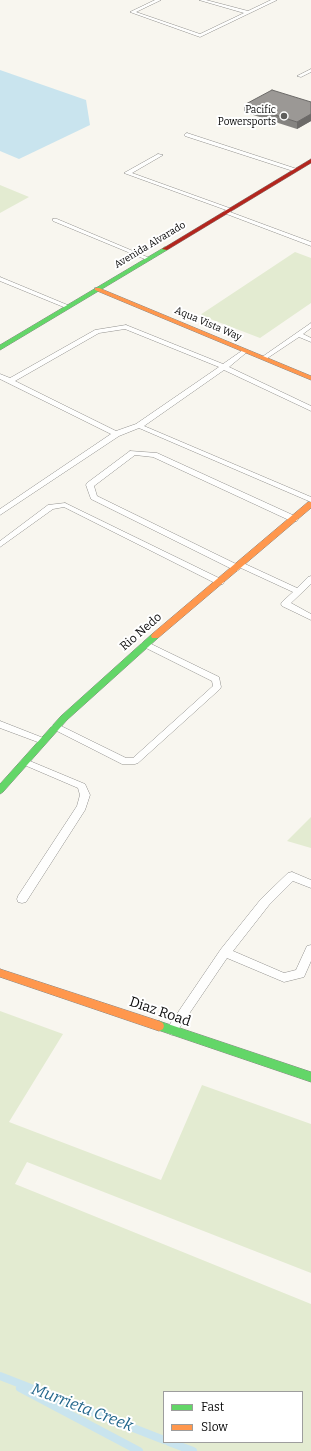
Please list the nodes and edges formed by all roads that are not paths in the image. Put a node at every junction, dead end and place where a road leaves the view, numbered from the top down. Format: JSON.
{"nodes":[{"id":1,"x":159,"y":0,"type":"edge"},
{"id":2,"x":201,"y":0,"type":"edge"},
{"id":3,"x":276,"y":0,"type":"edge"},
{"id":4,"x":248,"y":13,"type":"junction"},
{"id":5,"x":311,"y":70,"type":"edge"},
{"id":6,"x":299,"y":76,"type":"dead end"},
{"id":7,"x":187,"y":135,"type":"dead end"},
{"id":8,"x":160,"y":155,"type":"dead end"},
{"id":9,"x":311,"y":161,"type":"edge"},
{"id":10,"x":298,"y":168,"type":"junction"},
{"id":11,"x":311,"y":170,"type":"edge"},
{"id":12,"x":228,"y":211,"type":"junction"},
{"id":13,"x":55,"y":220,"type":"dead end"},
{"id":14,"x":311,"y":244,"type":"edge"},
{"id":15,"x":149,"y":259,"type":"junction"},
{"id":16,"x":0,"y":279,"type":"edge"},
{"id":17,"x":97,"y":289,"type":"junction"},
{"id":18,"x":68,"y":307,"type":"junction"},
{"id":19,"x":311,"y":324,"type":"edge"},
{"id":20,"x":298,"y":334,"type":"junction"},
{"id":21,"x":311,"y":340,"type":"edge"},
{"id":22,"x":2,"y":344,"type":"edge"},
{"id":23,"x":246,"y":351,"type":"junction"},
{"id":24,"x":264,"y":358,"type":"junction"},
{"id":25,"x":224,"y":367,"type":"junction"},
{"id":26,"x":0,"y":376,"type":"edge"},
{"id":27,"x":311,"y":378,"type":"edge"},
{"id":28,"x":10,"y":381,"type":"junction"},
{"id":29,"x":311,"y":409,"type":"edge"},
{"id":30,"x":139,"y":426,"type":"junction"},
{"id":31,"x":116,"y":434,"type":"junction"},
{"id":32,"x":311,"y":500,"type":"edge"},
{"id":33,"x":311,"y":504,"type":"edge"},
{"id":34,"x":0,"y":513,"type":"edge"},
{"id":35,"x":294,"y":519,"type":"junction"},
{"id":36,"x":0,"y":545,"type":"edge"},
{"id":37,"x":238,"y":566,"type":"junction"},
{"id":38,"x":311,"y":579,"type":"edge"},
{"id":39,"x":220,"y":582,"type":"junction"},
{"id":40,"x":298,"y":591,"type":"junction"},
{"id":41,"x":311,"y":617,"type":"edge"},
{"id":42,"x":145,"y":644,"type":"junction"},
{"id":43,"x":0,"y":724,"type":"edge"},
{"id":44,"x":56,"y":727,"type":"junction"},
{"id":45,"x":44,"y":741,"type":"junction"},
{"id":46,"x":25,"y":762,"type":"junction"},
{"id":47,"x":0,"y":790,"type":"edge"},
{"id":48,"x":311,"y":884,"type":"edge"},
{"id":49,"x":22,"y":899,"type":"dead end"},
{"id":50,"x":311,"y":950,"type":"edge"},
{"id":51,"x":225,"y":952,"type":"junction"},
{"id":52,"x":0,"y":973,"type":"edge"},
{"id":53,"x":171,"y":1031,"type":"junction"},
{"id":54,"x":311,"y":1077,"type":"edge"}],
"edges":[{"from":1,"to":4,"type":"lane"},
{"from":2,"to":4,"type":"lane"},
{"from":3,"to":4,"type":"lane"},
{"from":5,"to":6,"type":"lane"},
{"from":7,"to":10,"type":"lane"},
{"from":8,"to":12,"type":"lane"},
{"from":9,"to":10,"type":"street","name":"Avenida Alvarado"},
{"from":10,"to":11,"type":"lane"},
{"from":10,"to":12,"type":"street","name":"Avenida Alvarado"},
{"from":12,"to":14,"type":"lane"},
{"from":12,"to":15,"type":"street","name":"Avenida Alvarado"},
{"from":13,"to":15,"type":"lane"},
{"from":15,"to":17,"type":"street","name":"Avenida Alvarado"},
{"from":16,"to":18,"type":"lane"},
{"from":17,"to":18,"type":"street","name":"Avenida Alvarado"},
{"from":17,"to":23,"type":"street","name":"Aqua Vista Way"},
{"from":18,"to":22,"type":"street","name":"Avenida Alvarado"},
{"from":19,"to":20,"type":"lane"},
{"from":20,"to":21,"type":"lane"},
{"from":20,"to":24,"type":"lane"},
{"from":23,"to":24,"type":"street","name":"Aqua Vista Way"},
{"from":23,"to":25,"type":"lane"},
{"from":24,"to":27,"type":"street","name":"Aqua Vista Way"},
{"from":25,"to":28,"type":"lane"},
{"from":25,"to":29,"type":"lane"},
{"from":25,"to":30,"type":"lane"},
{"from":26,"to":28,"type":"lane"},
{"from":28,"to":31,"type":"lane"},
{"from":30,"to":31,"type":"lane"},
{"from":30,"to":32,"type":"lane"},
{"from":31,"to":34,"type":"lane"},
{"from":33,"to":35,"type":"street","name":"Rio Nedo"},
{"from":35,"to":37,"type":"street","name":"Rio Nedo"},
{"from":35,"to":37,"type":"lane"},
{"from":36,"to":39,"type":"lane"},
{"from":37,"to":39,"type":"street","name":"Rio Nedo"},
{"from":37,"to":40,"type":"lane"},
{"from":38,"to":40,"type":"lane"},
{"from":39,"to":42,"type":"street","name":"Rio Nedo"},
{"from":40,"to":41,"type":"lane"},
{"from":42,"to":44,"type":"street","name":"Rio Nedo"},
{"from":42,"to":44,"type":"lane"},
{"from":43,"to":45,"type":"lane"},
{"from":44,"to":45,"type":"street","name":"Rio Nedo"},
{"from":45,"to":46,"type":"street","name":"Rio Nedo"},
{"from":46,"to":47,"type":"street","name":"Rio Nedo"},
{"from":46,"to":49,"type":"lane"},
{"from":48,"to":51,"type":"lane"},
{"from":50,"to":51,"type":"lane"},
{"from":51,"to":53,"type":"lane"},
{"from":52,"to":53,"type":"street","name":"Diaz Road"},
{"from":53,"to":54,"type":"street","name":"Diaz Road"}]}
